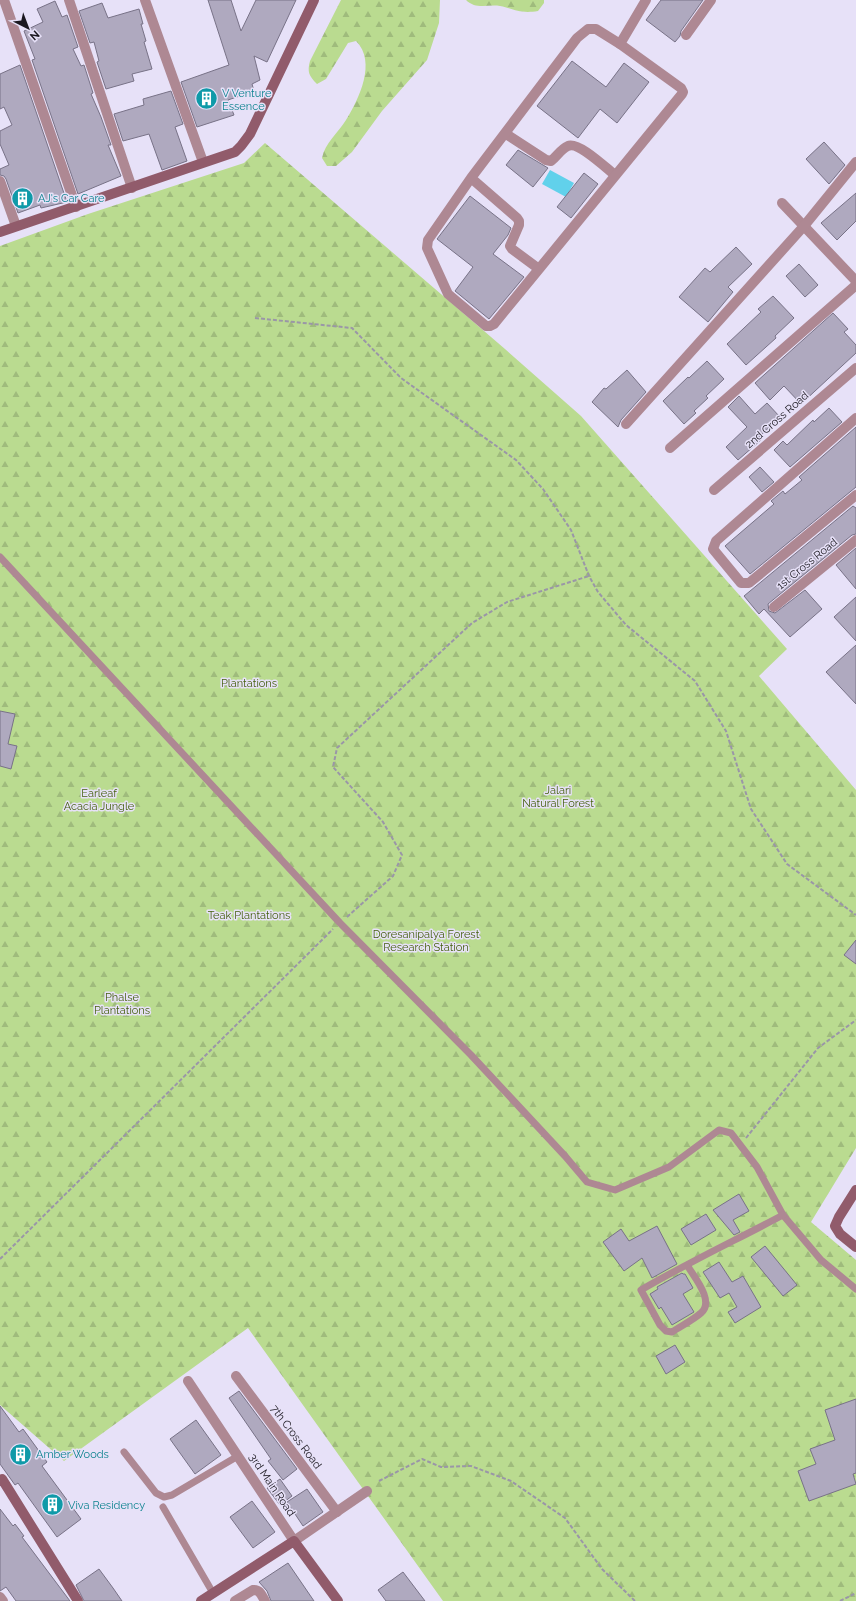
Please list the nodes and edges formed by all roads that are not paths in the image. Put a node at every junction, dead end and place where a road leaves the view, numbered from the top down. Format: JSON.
{"nodes":[{"id":1,"x":4,"y":0,"type":"edge"},
{"id":2,"x":69,"y":0,"type":"edge"},
{"id":3,"x":145,"y":0,"type":"edge"},
{"id":4,"x":314,"y":0,"type":"edge"},
{"id":5,"x":646,"y":0,"type":"edge"},
{"id":6,"x":711,"y":0,"type":"edge"},
{"id":7,"x":686,"y":35,"type":"dead end"},
{"id":8,"x":620,"y":44,"type":"junction"},
{"id":9,"x":506,"y":134,"type":"junction"},
{"id":10,"x":203,"y":162,"type":"junction"},
{"id":11,"x":856,"y":162,"type":"edge"},
{"id":12,"x":615,"y":175,"type":"junction"},
{"id":13,"x":471,"y":178,"type":"junction"},
{"id":14,"x":0,"y":181,"type":"edge"},
{"id":15,"x":132,"y":188,"type":"junction"},
{"id":16,"x":782,"y":203,"type":"dead end"},
{"id":17,"x":76,"y":207,"type":"junction"},
{"id":18,"x":16,"y":226,"type":"junction"},
{"id":19,"x":804,"y":226,"type":"junction"},
{"id":20,"x":0,"y":232,"type":"edge"},
{"id":21,"x":539,"y":269,"type":"junction"},
{"id":22,"x":855,"y":280,"type":"edge"},
{"id":23,"x":856,"y":368,"type":"edge"},
{"id":24,"x":856,"y":418,"type":"edge"},
{"id":25,"x":626,"y":424,"type":"dead end"},
{"id":26,"x":670,"y":448,"type":"dead end"},
{"id":27,"x":714,"y":490,"type":"dead end"},
{"id":28,"x":856,"y":495,"type":"edge"},
{"id":29,"x":856,"y":540,"type":"edge"},
{"id":30,"x":0,"y":557,"type":"edge"},
{"id":31,"x":774,"y":607,"type":"dead end"},
{"id":32,"x":856,"y":1190,"type":"edge"},
{"id":33,"x":783,"y":1215,"type":"junction"},
{"id":34,"x":856,"y":1247,"type":"edge"},
{"id":35,"x":687,"y":1265,"type":"junction"},
{"id":36,"x":856,"y":1290,"type":"edge"},
{"id":37,"x":236,"y":1376,"type":"dead end"},
{"id":38,"x":188,"y":1381,"type":"dead end"},
{"id":39,"x":124,"y":1452,"type":"dead end"},
{"id":40,"x":238,"y":1456,"type":"junction"},
{"id":41,"x":1,"y":1479,"type":"edge"},
{"id":42,"x":367,"y":1491,"type":"dead end"},
{"id":43,"x":162,"y":1507,"type":"dead end"},
{"id":44,"x":337,"y":1512,"type":"junction"},
{"id":45,"x":294,"y":1541,"type":"junction"},
{"id":46,"x":213,"y":1593,"type":"junction"},
{"id":47,"x":0,"y":1597,"type":"edge"},
{"id":48,"x":335,"y":1600,"type":"edge"},
{"id":49,"x":2,"y":1601,"type":"edge"},
{"id":50,"x":78,"y":1601,"type":"edge"},
{"id":51,"x":201,"y":1601,"type":"edge"},
{"id":52,"x":235,"y":1601,"type":"edge"},
{"id":53,"x":265,"y":1601,"type":"edge"}],
"edges":[{"from":1,"to":17,"type":"street"},
{"from":2,"to":15,"type":"street"},
{"from":3,"to":10,"type":"street"},
{"from":4,"to":10,"type":"street"},
{"from":5,"to":8,"type":"street"},
{"from":6,"to":7,"type":"street"},
{"from":8,"to":9,"type":"street"},
{"from":8,"to":12,"type":"street"},
{"from":9,"to":12,"type":"street"},
{"from":9,"to":13,"type":"street"},
{"from":10,"to":15,"type":"street"},
{"from":11,"to":19,"type":"street"},
{"from":12,"to":21,"type":"street"},
{"from":13,"to":21,"type":"street"},
{"from":13,"to":21,"type":"street"},
{"from":14,"to":18,"type":"street"},
{"from":15,"to":17,"type":"street"},
{"from":16,"to":19,"type":"street"},
{"from":17,"to":18,"type":"street"},
{"from":18,"to":20,"type":"street"},
{"from":19,"to":22,"type":"street"},
{"from":19,"to":25,"type":"street"},
{"from":22,"to":26,"type":"street"},
{"from":23,"to":27,"type":"street","name":"2nd Cross Road"},
{"from":24,"to":28,"type":"street"},
{"from":29,"to":31,"type":"street","name":"1st Cross Road"},
{"from":30,"to":33,"type":"lane"},
{"from":32,"to":34,"type":"street"},
{"from":33,"to":35,"type":"lane"},
{"from":33,"to":36,"type":"lane"},
{"from":35,"to":35,"type":"lane"},
{"from":37,"to":44,"type":"street","name":"7th Cross Road"},
{"from":38,"to":40,"type":"street","name":"3rd Main Road"},
{"from":39,"to":40,"type":"lane"},
{"from":40,"to":45,"type":"street","name":"3rd Main Road"},
{"from":41,"to":50,"type":"street"},
{"from":42,"to":44,"type":"street"},
{"from":43,"to":46,"type":"lane"},
{"from":44,"to":45,"type":"street"},
{"from":45,"to":46,"type":"street"},
{"from":45,"to":48,"type":"street","name":"3rd Main Road"},
{"from":46,"to":51,"type":"street"},
{"from":47,"to":49,"type":"street"},
{"from":52,"to":53,"type":"street"}]}
